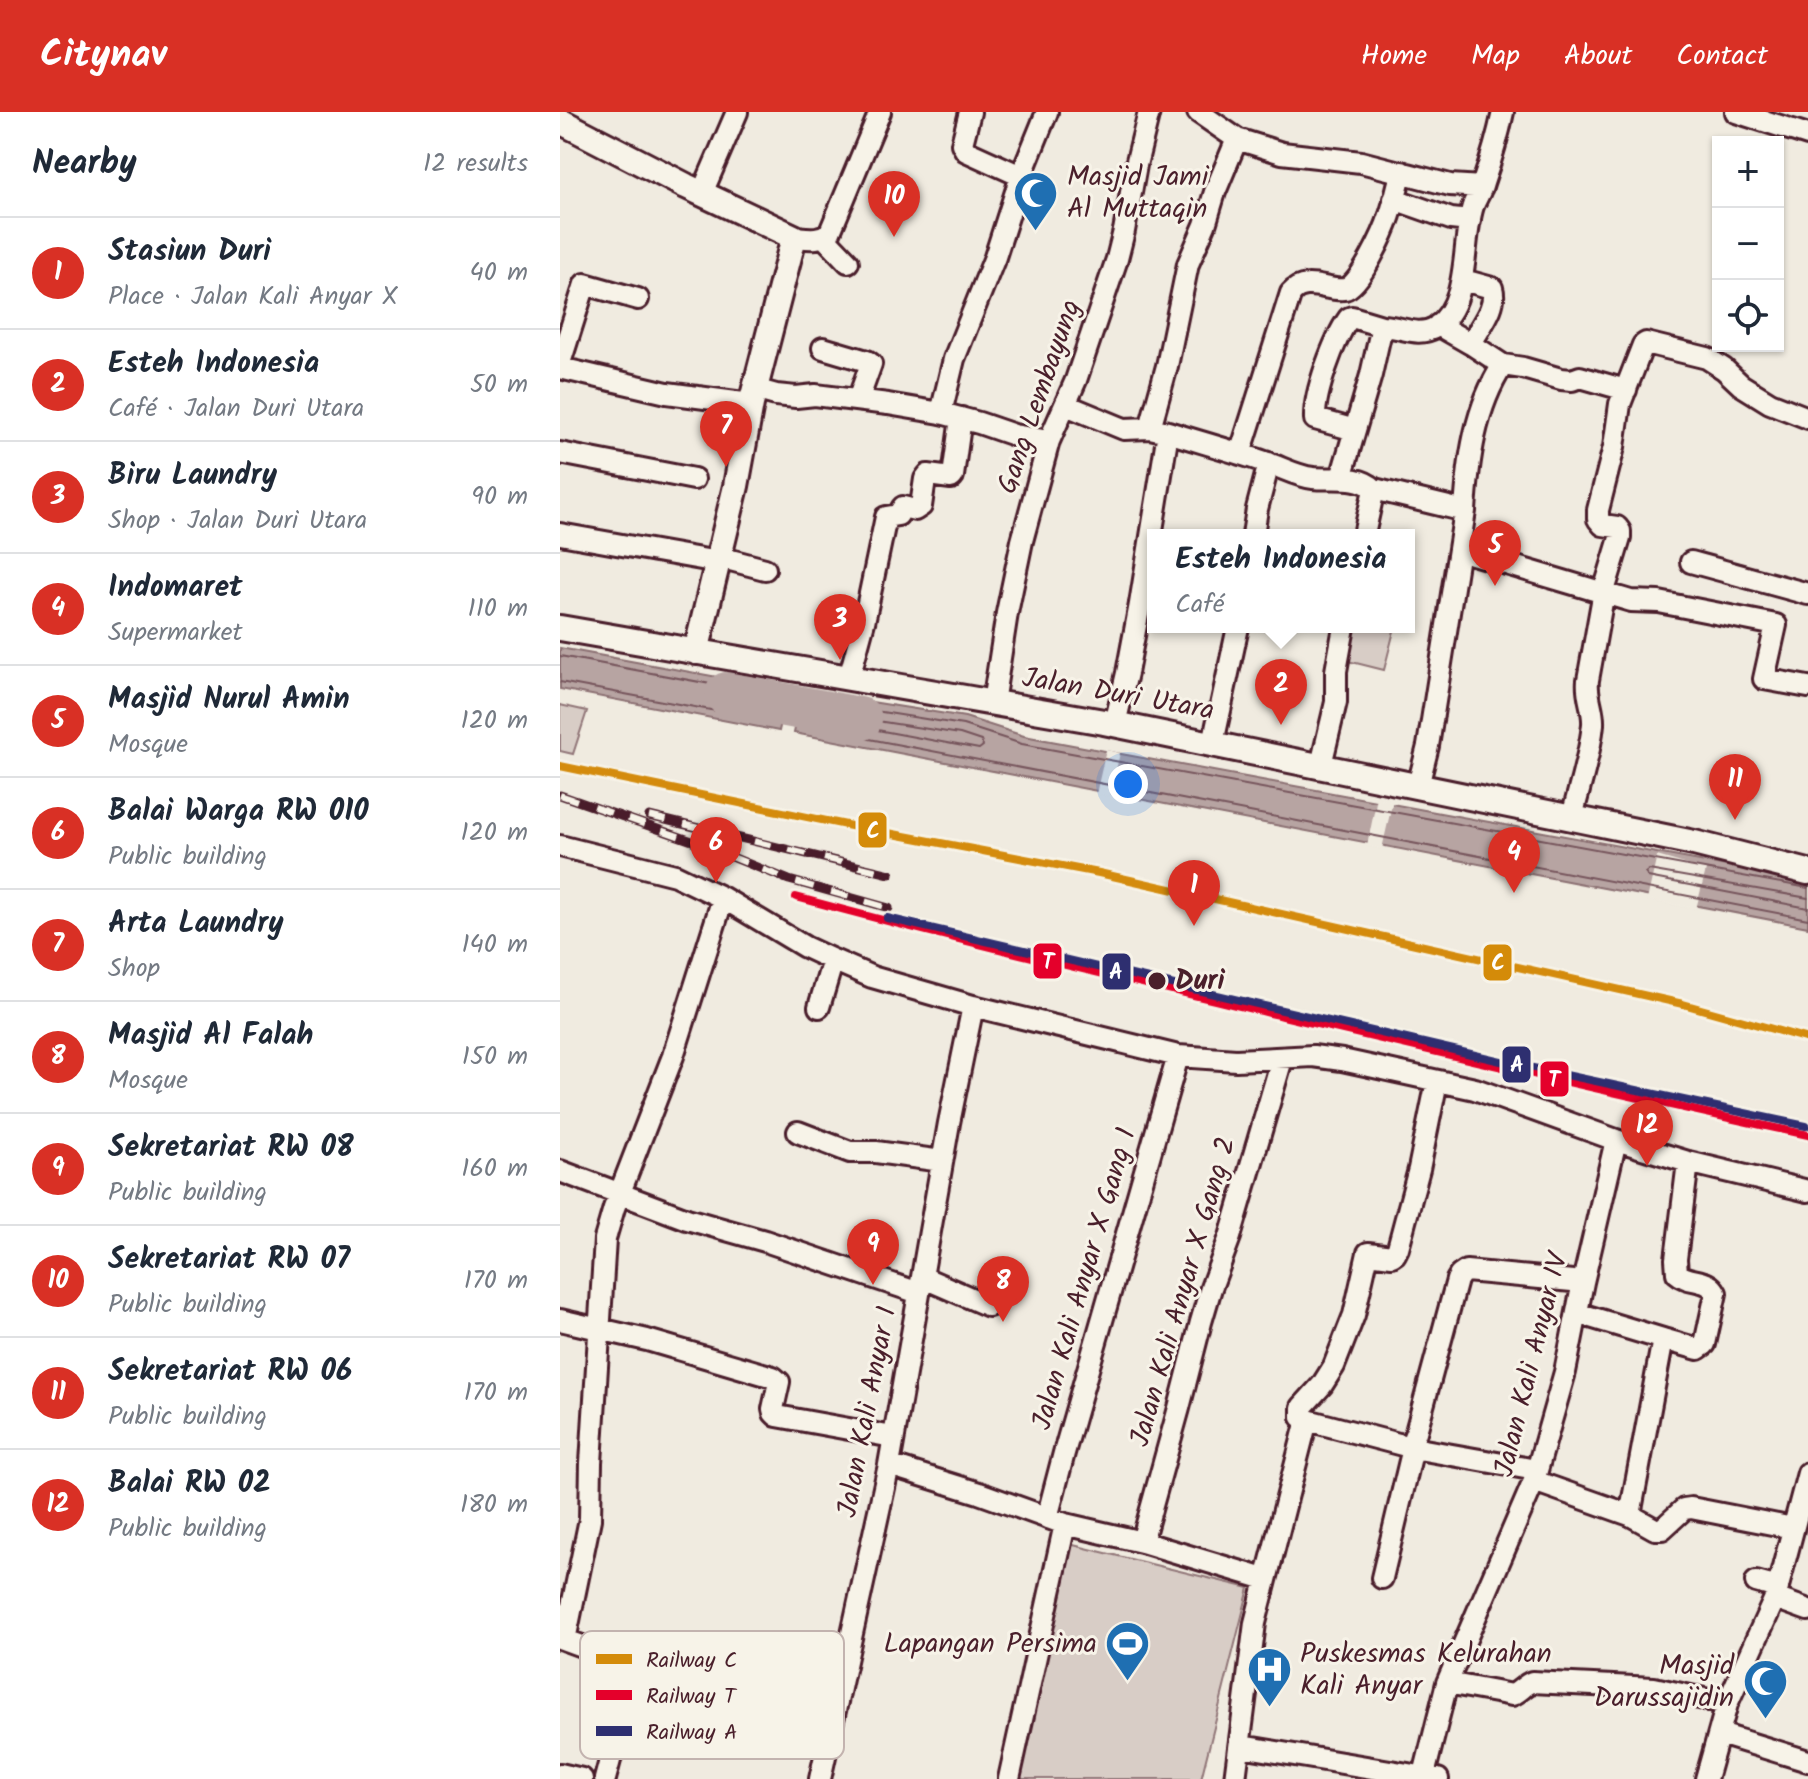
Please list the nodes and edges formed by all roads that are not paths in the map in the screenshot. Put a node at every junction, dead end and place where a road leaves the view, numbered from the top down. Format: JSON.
{"nodes":[{"id":1,"x":737,"y":112,"type":"edge"},
{"id":2,"x":880,"y":112,"type":"edge"},
{"id":3,"x":970,"y":112,"type":"edge"},
{"id":4,"x":1149,"y":112,"type":"edge"},
{"id":5,"x":1198,"y":112,"type":"edge"},
{"id":6,"x":1503,"y":112,"type":"edge"},
{"id":7,"x":1736,"y":112,"type":"edge"},
{"id":8,"x":1044,"y":113,"type":"edge"},
{"id":9,"x":560,"y":121,"type":"edge"},
{"id":10,"x":1808,"y":135,"type":"edge"},
{"id":11,"x":1237,"y":139,"type":"junction"},
{"id":12,"x":1402,"y":172,"type":"junction"},
{"id":13,"x":1021,"y":176,"type":"junction"},
{"id":14,"x":1482,"y":187,"type":"junction"},
{"id":15,"x":702,"y":193,"type":"junction"},
{"id":16,"x":1394,"y":199,"type":"junction"},
{"id":17,"x":1470,"y":221,"type":"junction"},
{"id":18,"x":794,"y":237,"type":"junction"},
{"id":19,"x":824,"y":237,"type":"junction"},
{"id":20,"x":848,"y":262,"type":"dead end"},
{"id":21,"x":1463,"y":280,"type":"junction"},
{"id":22,"x":638,"y":299,"type":"dead end"},
{"id":23,"x":1438,"y":325,"type":"junction"},
{"id":24,"x":1382,"y":326,"type":"junction"},
{"id":25,"x":1471,"y":344,"type":"junction"},
{"id":26,"x":823,"y":348,"type":"dead end"},
{"id":27,"x":1503,"y":365,"type":"junction"},
{"id":28,"x":560,"y":366,"type":"edge"},
{"id":29,"x":1626,"y":390,"type":"junction"},
{"id":30,"x":752,"y":396,"type":"junction"},
{"id":31,"x":858,"y":400,"type":"junction"},
{"id":32,"x":1066,"y":405,"type":"junction"},
{"id":33,"x":951,"y":415,"type":"junction"},
{"id":34,"x":1808,"y":418,"type":"edge"},
{"id":35,"x":1159,"y":430,"type":"junction"},
{"id":36,"x":1355,"y":430,"type":"junction"},
{"id":37,"x":1049,"y":441,"type":"junction"},
{"id":38,"x":560,"y":453,"type":"edge"},
{"id":39,"x":1240,"y":454,"type":"junction"},
{"id":40,"x":1269,"y":463,"type":"junction"},
{"id":41,"x":1341,"y":478,"type":"junction"},
{"id":42,"x":694,"y":479,"type":"dead end"},
{"id":43,"x":1374,"y":489,"type":"junction"},
{"id":44,"x":1465,"y":511,"type":"junction"},
{"id":45,"x":1148,"y":529,"type":"edge"},
{"id":46,"x":1254,"y":529,"type":"edge"},
{"id":47,"x":1365,"y":529,"type":"edge"},
{"id":48,"x":560,"y":534,"type":"edge"},
{"id":49,"x":1147,"y":540,"type":"edge"},
{"id":50,"x":1459,"y":550,"type":"junction"},
{"id":51,"x":718,"y":559,"type":"junction"},
{"id":52,"x":1691,"y":562,"type":"dead end"},
{"id":53,"x":765,"y":569,"type":"dead end"},
{"id":54,"x":1604,"y":591,"type":"junction"},
{"id":55,"x":1808,"y":594,"type":"edge"},
{"id":56,"x":560,"y":628,"type":"edge"},
{"id":57,"x":1237,"y":633,"type":"edge"},
{"id":58,"x":1343,"y":633,"type":"edge"},
{"id":59,"x":696,"y":652,"type":"junction"},
{"id":60,"x":849,"y":678,"type":"junction"},
{"id":61,"x":1808,"y":687,"type":"edge"},
{"id":62,"x":993,"y":703,"type":"junction"},
{"id":63,"x":1115,"y":724,"type":"junction"},
{"id":64,"x":1213,"y":743,"type":"junction"},
{"id":65,"x":1321,"y":765,"type":"junction"},
{"id":66,"x":1418,"y":786,"type":"junction"},
{"id":67,"x":1572,"y":818,"type":"junction"},
{"id":68,"x":560,"y":846,"type":"edge"},
{"id":69,"x":1808,"y":872,"type":"edge"},
{"id":70,"x":723,"y":898,"type":"junction"},
{"id":71,"x":833,"y":960,"type":"junction"},
{"id":72,"x":973,"y":1006,"type":"junction"},
{"id":73,"x":819,"y":1007,"type":"dead end"},
{"id":74,"x":1178,"y":1056,"type":"junction"},
{"id":75,"x":1282,"y":1059,"type":"junction"},
{"id":76,"x":1437,"y":1081,"type":"junction"},
{"id":77,"x":798,"y":1132,"type":"dead end"},
{"id":78,"x":1616,"y":1140,"type":"junction"},
{"id":79,"x":942,"y":1161,"type":"junction"},
{"id":80,"x":1688,"y":1162,"type":"junction"},
{"id":81,"x":560,"y":1171,"type":"edge"},
{"id":82,"x":1808,"y":1191,"type":"edge"},
{"id":83,"x":620,"y":1193,"type":"junction"},
{"id":84,"x":1583,"y":1282,"type":"junction"},
{"id":85,"x":920,"y":1285,"type":"junction"},
{"id":86,"x":989,"y":1306,"type":"dead end"},
{"id":87,"x":1577,"y":1313,"type":"junction"},
{"id":88,"x":560,"y":1320,"type":"edge"},
{"id":89,"x":600,"y":1329,"type":"junction"},
{"id":90,"x":1663,"y":1339,"type":"junction"},
{"id":91,"x":1307,"y":1420,"type":"junction"},
{"id":92,"x":893,"y":1437,"type":"junction"},
{"id":93,"x":1412,"y":1447,"type":"junction"},
{"id":94,"x":889,"y":1465,"type":"junction"},
{"id":95,"x":1535,"y":1475,"type":"junction"},
{"id":96,"x":1806,"y":1485,"type":"edge"},
{"id":97,"x":1630,"y":1515,"type":"junction"},
{"id":98,"x":1056,"y":1521,"type":"junction"},
{"id":99,"x":1793,"y":1528,"type":"junction"},
{"id":100,"x":1142,"y":1542,"type":"junction"},
{"id":101,"x":1382,"y":1578,"type":"dead end"},
{"id":102,"x":1265,"y":1579,"type":"junction"},
{"id":103,"x":1756,"y":1582,"type":"dead end"},
{"id":104,"x":1776,"y":1593,"type":"junction"},
{"id":105,"x":1808,"y":1610,"type":"edge"},
{"id":106,"x":562,"y":1639,"type":"edge"},
{"id":107,"x":844,"y":1669,"type":"edge"},
{"id":108,"x":1447,"y":1683,"type":"junction"},
{"id":109,"x":1727,"y":1704,"type":"junction"},
{"id":110,"x":1720,"y":1734,"type":"junction"},
{"id":111,"x":1241,"y":1746,"type":"junction"},
{"id":112,"x":610,"y":1759,"type":"edge"},
{"id":113,"x":824,"y":1759,"type":"edge"},
{"id":114,"x":1808,"y":1761,"type":"edge"},
{"id":115,"x":560,"y":1774,"type":"edge"},
{"id":116,"x":1429,"y":1778,"type":"edge"},
{"id":117,"x":582,"y":1779,"type":"edge"},
{"id":118,"x":605,"y":1779,"type":"edge"},
{"id":119,"x":820,"y":1779,"type":"edge"},
{"id":120,"x":1009,"y":1779,"type":"edge"},
{"id":121,"x":1235,"y":1779,"type":"edge"},
{"id":122,"x":1706,"y":1779,"type":"edge"}],
"edges":[{"from":1,"to":15,"type":"street"},
{"from":2,"to":19,"type":"street"},
{"from":3,"to":13,"type":"street"},
{"from":4,"to":32,"type":"street","name":"Gang Lembayung"},
{"from":5,"to":11,"type":"street"},
{"from":6,"to":14,"type":"street"},
{"from":7,"to":10,"type":"street"},
{"from":8,"to":13,"type":"street"},
{"from":9,"to":15,"type":"street"},
{"from":11,"to":12,"type":"street"},
{"from":11,"to":35,"type":"street"},
{"from":12,"to":14,"type":"street"},
{"from":12,"to":16,"type":"street"},
{"from":13,"to":33,"type":"street"},
{"from":14,"to":17,"type":"street"},
{"from":15,"to":18,"type":"street"},
{"from":16,"to":17,"type":"street"},
{"from":16,"to":39,"type":"street"},
{"from":17,"to":21,"type":"street"},
{"from":18,"to":19,"type":"street"},
{"from":18,"to":30,"type":"street"},
{"from":19,"to":20,"type":"street"},
{"from":21,"to":23,"type":"street"},
{"from":21,"to":25,"type":"street"},
{"from":22,"to":28,"type":"street"},
{"from":23,"to":24,"type":"street"},
{"from":23,"to":25,"type":"street"},
{"from":24,"to":36,"type":"street"},
{"from":24,"to":36,"type":"street"},
{"from":25,"to":27,"type":"street"},
{"from":26,"to":31,"type":"street"},
{"from":27,"to":29,"type":"street"},
{"from":27,"to":44,"type":"street"},
{"from":28,"to":30,"type":"street"},
{"from":29,"to":34,"type":"street"},
{"from":29,"to":54,"type":"street"},
{"from":30,"to":31,"type":"street"},
{"from":30,"to":51,"type":"street"},
{"from":31,"to":33,"type":"street"},
{"from":32,"to":35,"type":"street"},
{"from":32,"to":37,"type":"street","name":"Gang Lembayung"},
{"from":33,"to":37,"type":"street"},
{"from":33,"to":60,"type":"street"},
{"from":35,"to":39,"type":"street"},
{"from":35,"to":45,"type":"street"},
{"from":36,"to":41,"type":"street"},
{"from":37,"to":62,"type":"street","name":"Gang Lembayung"},
{"from":38,"to":42,"type":"street"},
{"from":39,"to":40,"type":"street"},
{"from":40,"to":41,"type":"street"},
{"from":40,"to":46,"type":"street"},
{"from":41,"to":43,"type":"street"},
{"from":43,"to":44,"type":"street"},
{"from":43,"to":47,"type":"street"},
{"from":44,"to":50,"type":"street"},
{"from":48,"to":51,"type":"street"},
{"from":49,"to":63,"type":"street"},
{"from":50,"to":54,"type":"street"},
{"from":50,"to":66,"type":"street"},
{"from":51,"to":53,"type":"street"},
{"from":51,"to":59,"type":"street"},
{"from":52,"to":55,"type":"street"},
{"from":54,"to":61,"type":"street"},
{"from":54,"to":67,"type":"street"},
{"from":56,"to":59,"type":"street","name":"Jalan Duri Utara"},
{"from":57,"to":64,"type":"street"},
{"from":58,"to":65,"type":"street"},
{"from":59,"to":60,"type":"street","name":"Jalan Duri Utara"},
{"from":60,"to":62,"type":"street","name":"Jalan Duri Utara"},
{"from":62,"to":63,"type":"street","name":"Jalan Duri Utara"},
{"from":63,"to":64,"type":"street","name":"Jalan Duri Utara"},
{"from":64,"to":65,"type":"street","name":"Jalan Duri Utara"},
{"from":65,"to":66,"type":"street","name":"Jalan Duri Utara"},
{"from":66,"to":67,"type":"street","name":"Jalan Duri Utara"},
{"from":67,"to":69,"type":"street","name":"Jalan Duri Utara"},
{"from":68,"to":70,"type":"street"},
{"from":70,"to":71,"type":"street"},
{"from":70,"to":83,"type":"street"},
{"from":71,"to":72,"type":"street"},
{"from":71,"to":73,"type":"street"},
{"from":72,"to":74,"type":"street"},
{"from":72,"to":79,"type":"street","name":"Jalan Kali Anyar I"},
{"from":74,"to":75,"type":"street"},
{"from":74,"to":98,"type":"street","name":"Jalan Kali Anyar X Gang 1"},
{"from":75,"to":76,"type":"street"},
{"from":75,"to":100,"type":"street","name":"Jalan Kali Anyar X Gang 2"},
{"from":76,"to":78,"type":"street"},
{"from":76,"to":91,"type":"street"},
{"from":77,"to":79,"type":"street"},
{"from":78,"to":80,"type":"street"},
{"from":78,"to":84,"type":"street","name":"Jalan Kali Anyar IV"},
{"from":79,"to":85,"type":"street","name":"Jalan Kali Anyar I"},
{"from":80,"to":82,"type":"street"},
{"from":80,"to":90,"type":"street"},
{"from":81,"to":83,"type":"street"},
{"from":83,"to":85,"type":"street"},
{"from":83,"to":89,"type":"street"},
{"from":84,"to":87,"type":"street","name":"Jalan Kali Anyar IV"},
{"from":84,"to":93,"type":"street"},
{"from":85,"to":86,"type":"street"},
{"from":85,"to":92,"type":"street","name":"Jalan Kali Anyar I"},
{"from":87,"to":90,"type":"street"},
{"from":87,"to":95,"type":"street","name":"Jalan Kali Anyar IV"},
{"from":88,"to":89,"type":"street"},
{"from":89,"to":92,"type":"street"},
{"from":89,"to":106,"type":"street"},
{"from":90,"to":97,"type":"street"},
{"from":91,"to":93,"type":"street"},
{"from":91,"to":102,"type":"street"},
{"from":92,"to":94,"type":"street","name":"Jalan Kali Anyar I"},
{"from":93,"to":95,"type":"street"},
{"from":93,"to":101,"type":"street"},
{"from":94,"to":98,"type":"street"},
{"from":94,"to":107,"type":"street","name":"Jalan Kali Anyar I"},
{"from":95,"to":97,"type":"street"},
{"from":95,"to":108,"type":"street","name":"Jalan Kali Anyar IV"},
{"from":96,"to":99,"type":"street"},
{"from":97,"to":99,"type":"street"},
{"from":98,"to":100,"type":"street"},
{"from":98,"to":120,"type":"street","name":"Jalan Kali Anyar X Gang 1"},
{"from":99,"to":104,"type":"street"},
{"from":100,"to":102,"type":"street"},
{"from":102,"to":111,"type":"street"},
{"from":103,"to":104,"type":"street"},
{"from":104,"to":105,"type":"street"},
{"from":104,"to":109,"type":"street"},
{"from":108,"to":109,"type":"street"},
{"from":108,"to":116,"type":"street","name":"Jalan Kali Anyar IV"},
{"from":109,"to":110,"type":"street"},
{"from":110,"to":114,"type":"street"},
{"from":110,"to":122,"type":"street"},
{"from":111,"to":116,"type":"street"},
{"from":111,"to":121,"type":"street"},
{"from":112,"to":118,"type":"street"},
{"from":113,"to":119,"type":"street","name":"Jalan Kali Anyar I"},
{"from":115,"to":117,"type":"street"}]}
